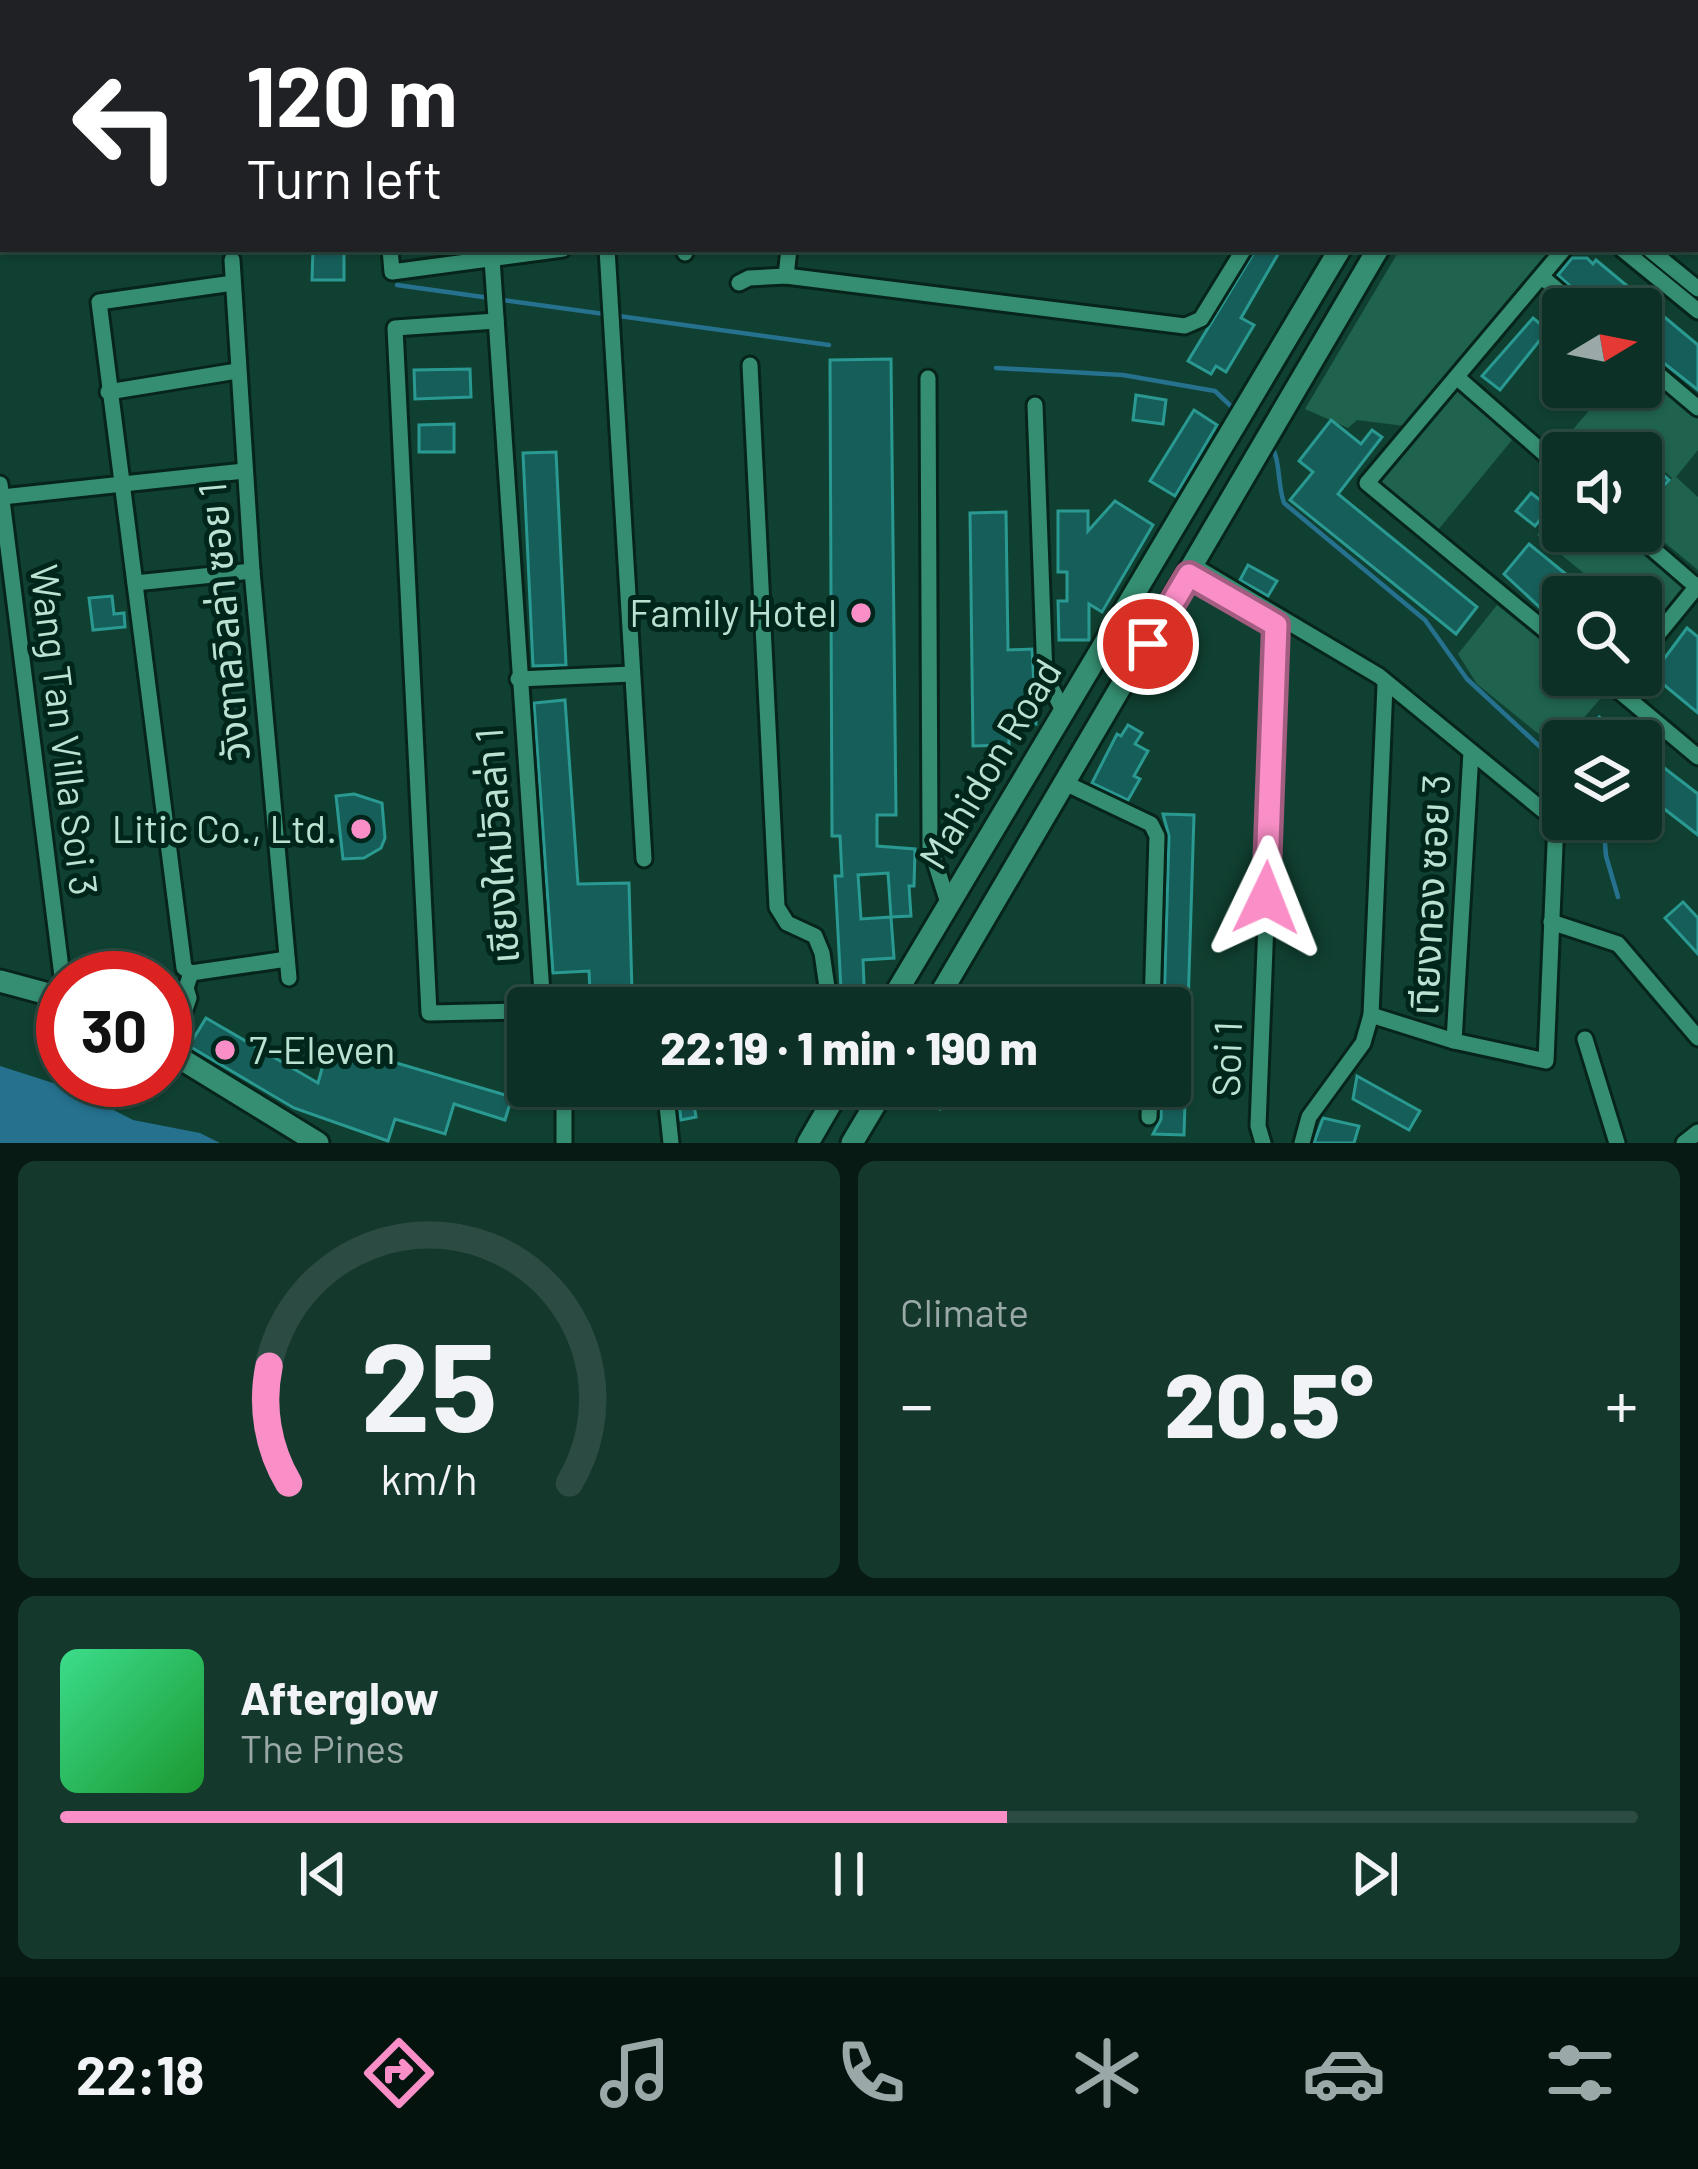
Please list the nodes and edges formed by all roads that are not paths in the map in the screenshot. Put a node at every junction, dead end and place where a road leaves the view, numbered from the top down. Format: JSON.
{"nodes":[{"id":1,"x":390,"y":252,"type":"edge"},
{"id":2,"x":542,"y":252,"type":"edge"},
{"id":3,"x":607,"y":252,"type":"edge"},
{"id":4,"x":789,"y":252,"type":"edge"},
{"id":5,"x":1242,"y":252,"type":"edge"},
{"id":6,"x":1338,"y":252,"type":"edge"},
{"id":7,"x":1376,"y":252,"type":"edge"},
{"id":8,"x":1562,"y":252,"type":"edge"},
{"id":9,"x":1626,"y":252,"type":"edge"},
{"id":10,"x":1653,"y":252,"type":"edge"},
{"id":11,"x":492,"y":259,"type":"junction"},
{"id":12,"x":232,"y":260,"type":"dead end"},
{"id":13,"x":785,"y":276,"type":"junction"},
{"id":14,"x":1543,"y":278,"type":"junction"},
{"id":15,"x":739,"y":283,"type":"dead end"},
{"id":16,"x":233,"y":284,"type":"junction"},
{"id":17,"x":1555,"y":288,"type":"edge"},
{"id":18,"x":1698,"y":289,"type":"edge"},
{"id":19,"x":495,"y":306,"type":"junction"},
{"id":20,"x":1698,"y":311,"type":"edge"},
{"id":21,"x":750,"y":364,"type":"dead end"},
{"id":22,"x":237,"y":371,"type":"junction"},
{"id":23,"x":928,"y":378,"type":"dead end"},
{"id":24,"x":1662,"y":378,"type":"edge"},
{"id":25,"x":1459,"y":379,"type":"junction"},
{"id":26,"x":108,"y":392,"type":"junction"},
{"id":27,"x":1035,"y":404,"type":"dead end"},
{"id":28,"x":1698,"y":408,"type":"edge"},
{"id":29,"x":1542,"y":452,"type":"edge"},
{"id":30,"x":244,"y":470,"type":"junction"},
{"id":31,"x":122,"y":483,"type":"junction"},
{"id":32,"x":0,"y":484,"type":"edge"},
{"id":33,"x":2,"y":497,"type":"edge"},
{"id":34,"x":1657,"y":552,"type":"edge"},
{"id":35,"x":1192,"y":571,"type":"junction"},
{"id":36,"x":252,"y":572,"type":"junction"},
{"id":37,"x":135,"y":583,"type":"junction"},
{"id":38,"x":1698,"y":587,"type":"edge"},
{"id":39,"x":1277,"y":621,"type":"junction"},
{"id":40,"x":1542,"y":627,"type":"edge"},
{"id":41,"x":1662,"y":630,"type":"edge"},
{"id":42,"x":632,"y":674,"type":"junction"},
{"id":43,"x":518,"y":679,"type":"junction"},
{"id":44,"x":1385,"y":685,"type":"junction"},
{"id":45,"x":1635,"y":696,"type":"edge"},
{"id":46,"x":1064,"y":712,"type":"junction"},
{"id":47,"x":1471,"y":752,"type":"junction"},
{"id":48,"x":1698,"y":757,"type":"edge"},
{"id":49,"x":1065,"y":783,"type":"junction"},
{"id":50,"x":644,"y":859,"type":"dead end"},
{"id":51,"x":948,"y":903,"type":"junction"},
{"id":52,"x":1551,"y":922,"type":"junction"},
{"id":53,"x":59,"y":951,"type":"edge"},
{"id":54,"x":184,"y":951,"type":"edge"},
{"id":55,"x":287,"y":959,"type":"junction"},
{"id":56,"x":192,"y":975,"type":"edge"},
{"id":57,"x":289,"y":978,"type":"dead end"},
{"id":58,"x":0,"y":981,"type":"edge"},
{"id":59,"x":540,"y":987,"type":"edge"},
{"id":60,"x":827,"y":987,"type":"edge"},
{"id":61,"x":899,"y":987,"type":"edge"},
{"id":62,"x":944,"y":987,"type":"edge"},
{"id":63,"x":1153,"y":987,"type":"edge"},
{"id":64,"x":36,"y":991,"type":"edge"},
{"id":65,"x":507,"y":1011,"type":"edge"},
{"id":66,"x":1371,"y":1015,"type":"junction"},
{"id":67,"x":1698,"y":1038,"type":"edge"},
{"id":68,"x":1586,"y":1039,"type":"dead end"},
{"id":69,"x":1454,"y":1041,"type":"junction"},
{"id":70,"x":192,"y":1066,"type":"edge"},
{"id":71,"x":564,"y":1107,"type":"edge"},
{"id":72,"x":667,"y":1107,"type":"edge"},
{"id":73,"x":829,"y":1107,"type":"edge"},
{"id":74,"x":873,"y":1107,"type":"edge"},
{"id":75,"x":1149,"y":1107,"type":"edge"},
{"id":76,"x":1149,"y":1117,"type":"dead end"},
{"id":77,"x":1698,"y":1132,"type":"edge"},
{"id":78,"x":318,"y":1143,"type":"edge"},
{"id":79,"x":565,"y":1143,"type":"edge"},
{"id":80,"x":670,"y":1143,"type":"edge"},
{"id":81,"x":808,"y":1143,"type":"edge"},
{"id":82,"x":852,"y":1143,"type":"edge"},
{"id":83,"x":1262,"y":1143,"type":"edge"},
{"id":84,"x":1302,"y":1143,"type":"edge"},
{"id":85,"x":1617,"y":1143,"type":"edge"},
{"id":86,"x":1684,"y":1143,"type":"edge"}],
"edges":[{"from":1,"to":11,"type":"street"},
{"from":2,"to":11,"type":"street"},
{"from":3,"to":42,"type":"street"},
{"from":4,"to":13,"type":"street"},
{"from":5,"to":13,"type":"street"},
{"from":6,"to":46,"type":"main road","name":"Mahidon Road"},
{"from":7,"to":35,"type":"main road","name":"Mahidon Road"},
{"from":8,"to":14,"type":"street"},
{"from":9,"to":20,"type":"street"},
{"from":10,"to":18,"type":"street"},
{"from":11,"to":19,"type":"street","name":"เชียงใหม่วิลล่า 1"},
{"from":12,"to":16,"type":"street","name":"วังตาลวิลล่า ซอย 1"},
{"from":13,"to":15,"type":"street"},
{"from":14,"to":17,"type":"street"},
{"from":14,"to":25,"type":"street"},
{"from":16,"to":22,"type":"street","name":"วังตาลวิลล่า ซอย 1"},
{"from":16,"to":26,"type":"street"},
{"from":19,"to":43,"type":"street","name":"เชียงใหม่วิลล่า 1"},
{"from":19,"to":65,"type":"street"},
{"from":21,"to":60,"type":"street"},
{"from":22,"to":26,"type":"street"},
{"from":22,"to":30,"type":"street","name":"วังตาลวิลล่า ซอย 1"},
{"from":23,"to":51,"type":"street"},
{"from":24,"to":28,"type":"street"},
{"from":25,"to":29,"type":"street"},
{"from":25,"to":40,"type":"street"},
{"from":26,"to":31,"type":"street"},
{"from":27,"to":46,"type":"street"},
{"from":30,"to":31,"type":"street"},
{"from":30,"to":36,"type":"street","name":"วังตาลวิลล่า ซอย 1"},
{"from":31,"to":33,"type":"street"},
{"from":31,"to":37,"type":"street"},
{"from":32,"to":33,"type":"street","name":"Wang Tan Villa Soi 3"},
{"from":33,"to":53,"type":"street","name":"Wang Tan Villa Soi 3"},
{"from":34,"to":38,"type":"street"},
{"from":35,"to":39,"type":"street"},
{"from":35,"to":49,"type":"main road","name":"Mahidon Road"},
{"from":36,"to":37,"type":"street"},
{"from":36,"to":55,"type":"street","name":"วังตาลวิลล่า ซอย 1"},
{"from":37,"to":54,"type":"street"},
{"from":38,"to":41,"type":"street"},
{"from":39,"to":44,"type":"street"},
{"from":39,"to":83,"type":"street","name":"Soi 1"},
{"from":42,"to":43,"type":"street"},
{"from":42,"to":50,"type":"street"},
{"from":43,"to":59,"type":"street","name":"เชียงใหม่วิลล่า 1"},
{"from":44,"to":47,"type":"street"},
{"from":44,"to":66,"type":"street"},
{"from":45,"to":48,"type":"street"},
{"from":46,"to":51,"type":"main road","name":"Mahidon Road"},
{"from":47,"to":52,"type":"street"},
{"from":47,"to":69,"type":"street","name":"เาียงทอง ซอย 3"},
{"from":49,"to":62,"type":"main road","name":"Mahidon Road"},
{"from":49,"to":63,"type":"street"},
{"from":51,"to":61,"type":"main road","name":"Mahidon Road"},
{"from":52,"to":67,"type":"street"},
{"from":52,"to":69,"type":"street"},
{"from":55,"to":56,"type":"street"},
{"from":55,"to":57,"type":"street","name":"วังตาลวิลล่า ซอย 1"},
{"from":58,"to":64,"type":"main road"},
{"from":66,"to":69,"type":"street"},
{"from":66,"to":84,"type":"street"},
{"from":68,"to":85,"type":"street"},
{"from":70,"to":78,"type":"main road"},
{"from":71,"to":79,"type":"street"},
{"from":72,"to":80,"type":"street"},
{"from":73,"to":81,"type":"main road"},
{"from":74,"to":82,"type":"main road"},
{"from":75,"to":76,"type":"street"},
{"from":77,"to":86,"type":"street"}]}
